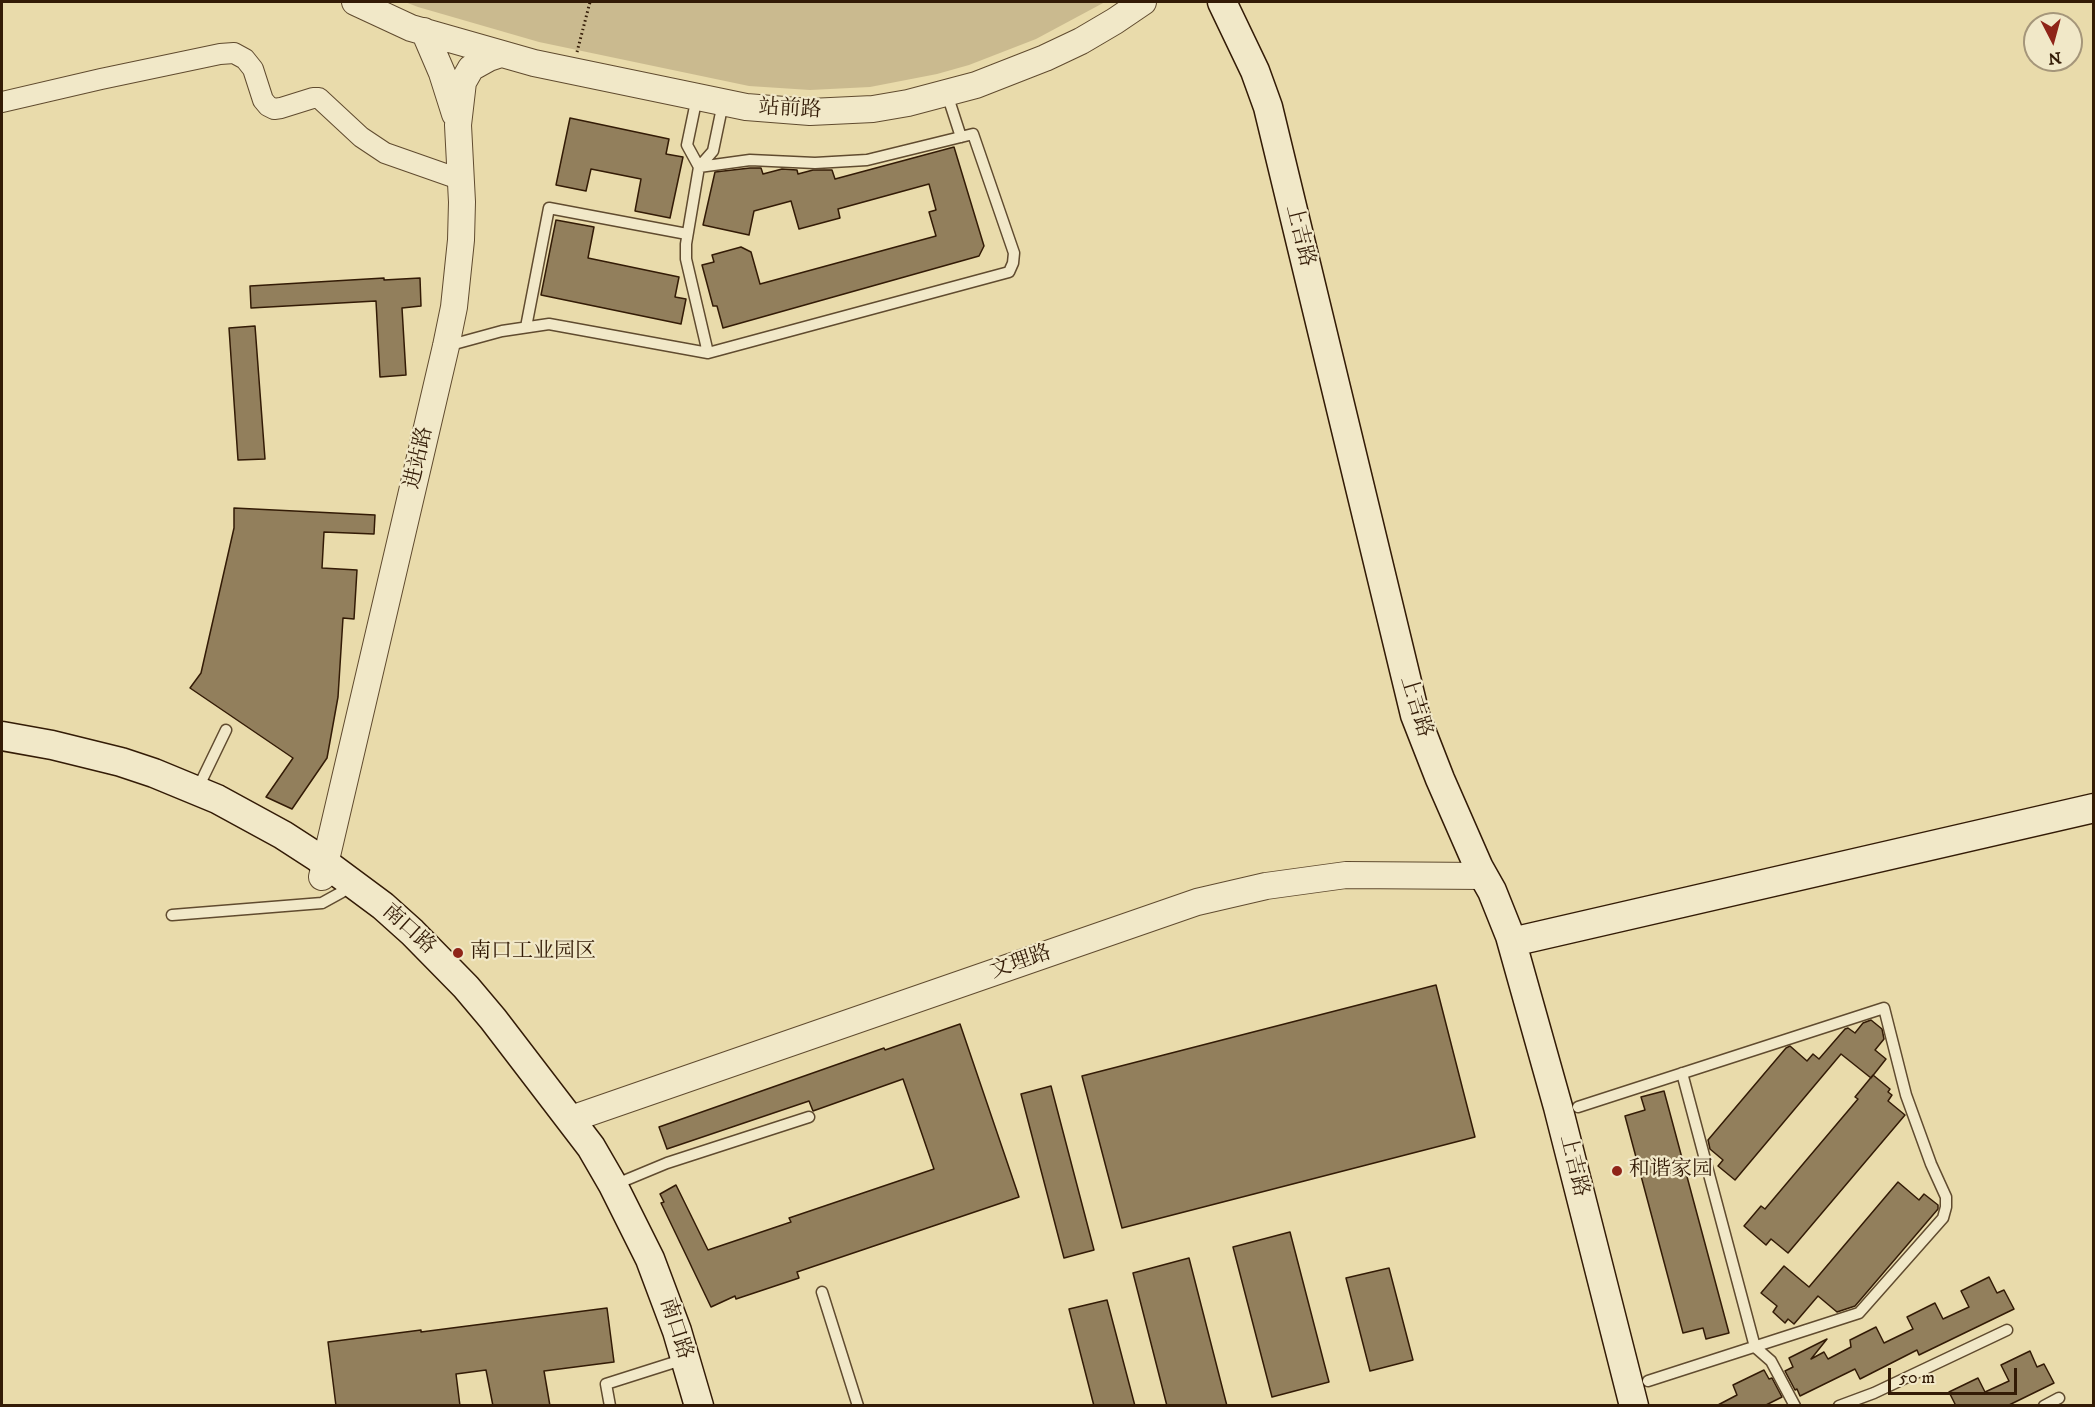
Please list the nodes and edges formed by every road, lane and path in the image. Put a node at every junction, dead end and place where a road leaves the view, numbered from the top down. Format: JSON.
{"nodes":[{"id":1,"x":356,"y":2,"type":"edge"},
{"id":2,"x":590,"y":2,"type":"edge"},
{"id":3,"x":1143,"y":2,"type":"edge"},
{"id":4,"x":1222,"y":2,"type":"edge"},
{"id":5,"x":1242,"y":2,"type":"edge"},
{"id":6,"x":424,"y":31,"type":"junction"},
{"id":7,"x":501,"y":54,"type":"junction"},
{"id":8,"x":573,"y":71,"type":"junction"},
{"id":9,"x":947,"y":93,"type":"junction"},
{"id":10,"x":697,"y":97,"type":"junction"},
{"id":11,"x":2,"y":102,"type":"edge"},
{"id":12,"x":723,"y":103,"type":"junction"},
{"id":13,"x":459,"y":125,"type":"junction"},
{"id":14,"x":961,"y":137,"type":"junction"},
{"id":15,"x":699,"y":167,"type":"junction"},
{"id":16,"x":462,"y":180,"type":"junction"},
{"id":17,"x":687,"y":234,"type":"junction"},
{"id":18,"x":525,"y":327,"type":"junction"},
{"id":19,"x":446,"y":346,"type":"junction"},
{"id":20,"x":708,"y":353,"type":"junction"},
{"id":21,"x":226,"y":730,"type":"dead end"},
{"id":22,"x":2,"y":736,"type":"edge"},
{"id":23,"x":2,"y":751,"type":"edge"},
{"id":24,"x":196,"y":790,"type":"junction"},
{"id":25,"x":2094,"y":808,"type":"edge"},
{"id":26,"x":2094,"y":821,"type":"edge"},
{"id":27,"x":1484,"y":876,"type":"junction"},
{"id":28,"x":330,"y":877,"type":"junction"},
{"id":29,"x":172,"y":915,"type":"dead end"},
{"id":30,"x":1522,"y":946,"type":"junction"},
{"id":31,"x":1682,"y":1073,"type":"junction"},
{"id":32,"x":1578,"y":1107,"type":"junction"},
{"id":33,"x":809,"y":1117,"type":"dead end"},
{"id":34,"x":571,"y":1119,"type":"junction"},
{"id":35,"x":613,"y":1185,"type":"junction"},
{"id":36,"x":822,"y":1292,"type":"dead end"},
{"id":37,"x":2007,"y":1329,"type":"dead end"},
{"id":38,"x":1755,"y":1347,"type":"junction"},
{"id":39,"x":672,"y":1363,"type":"junction"},
{"id":40,"x":1651,"y":1393,"type":"edge"},
{"id":41,"x":2058,"y":1398,"type":"dead end"},
{"id":42,"x":1862,"y":1402,"type":"edge"},
{"id":43,"x":610,"y":1406,"type":"edge"},
{"id":44,"x":684,"y":1406,"type":"edge"},
{"id":45,"x":699,"y":1406,"type":"edge"},
{"id":46,"x":858,"y":1406,"type":"edge"},
{"id":47,"x":1634,"y":1406,"type":"edge"},
{"id":48,"x":1795,"y":1406,"type":"edge"},
{"id":49,"x":1839,"y":1406,"type":"edge"},
{"id":50,"x":2044,"y":1406,"type":"edge"}],
"edges":[{"from":1,"to":6,"type":"street","name":"站前路"},
{"from":2,"to":8,"type":"path"},
{"from":3,"to":9,"type":"street","name":"站前路"},
{"from":4,"to":27,"type":"main road","name":"上吉路"},
{"from":5,"to":30,"type":"main road","name":"上吉路"},
{"from":6,"to":7,"type":"street","name":"站前路"},
{"from":6,"to":13,"type":"street"},
{"from":7,"to":8,"type":"street","name":"站前路"},
{"from":7,"to":13,"type":"street","name":"进站路"},
{"from":8,"to":10,"type":"street","name":"站前路"},
{"from":9,"to":12,"type":"street","name":"站前路"},
{"from":9,"to":14,"type":"lane"},
{"from":10,"to":12,"type":"street","name":"站前路"},
{"from":10,"to":15,"type":"lane"},
{"from":11,"to":16,"type":"street"},
{"from":12,"to":15,"type":"lane"},
{"from":13,"to":16,"type":"street","name":"进站路"},
{"from":14,"to":15,"type":"lane"},
{"from":14,"to":20,"type":"lane"},
{"from":15,"to":17,"type":"lane"},
{"from":16,"to":19,"type":"street","name":"进站路"},
{"from":17,"to":18,"type":"lane"},
{"from":17,"to":20,"type":"lane"},
{"from":18,"to":19,"type":"lane"},
{"from":18,"to":20,"type":"lane"},
{"from":19,"to":28,"type":"street","name":"进站路"},
{"from":21,"to":24,"type":"lane"},
{"from":22,"to":24,"type":"main road","name":"南口路"},
{"from":23,"to":28,"type":"main road","name":"南口路"},
{"from":24,"to":28,"type":"main road","name":"南口路"},
{"from":25,"to":30,"type":"main road"},
{"from":26,"to":30,"type":"main road"},
{"from":27,"to":30,"type":"main road","name":"上吉路"},
{"from":27,"to":34,"type":"street","name":"文理路"},
{"from":28,"to":29,"type":"lane"},
{"from":28,"to":34,"type":"main road","name":"南口路"},
{"from":28,"to":39,"type":"main road","name":"南口路"},
{"from":30,"to":32,"type":"main road","name":"上吉路"},
{"from":30,"to":47,"type":"main road","name":"上吉路"},
{"from":31,"to":32,"type":"lane"},
{"from":31,"to":38,"type":"lane"},
{"from":31,"to":38,"type":"lane"},
{"from":32,"to":40,"type":"main road","name":"上吉路"},
{"from":33,"to":35,"type":"lane"},
{"from":34,"to":35,"type":"main road","name":"南口路"},
{"from":35,"to":45,"type":"main road","name":"南口路"},
{"from":36,"to":46,"type":"lane"},
{"from":37,"to":42,"type":"lane"},
{"from":38,"to":40,"type":"lane"},
{"from":38,"to":48,"type":"lane"},
{"from":39,"to":43,"type":"lane"},
{"from":39,"to":44,"type":"main road","name":"南口路"},
{"from":41,"to":50,"type":"lane"},
{"from":42,"to":49,"type":"lane"}]}
